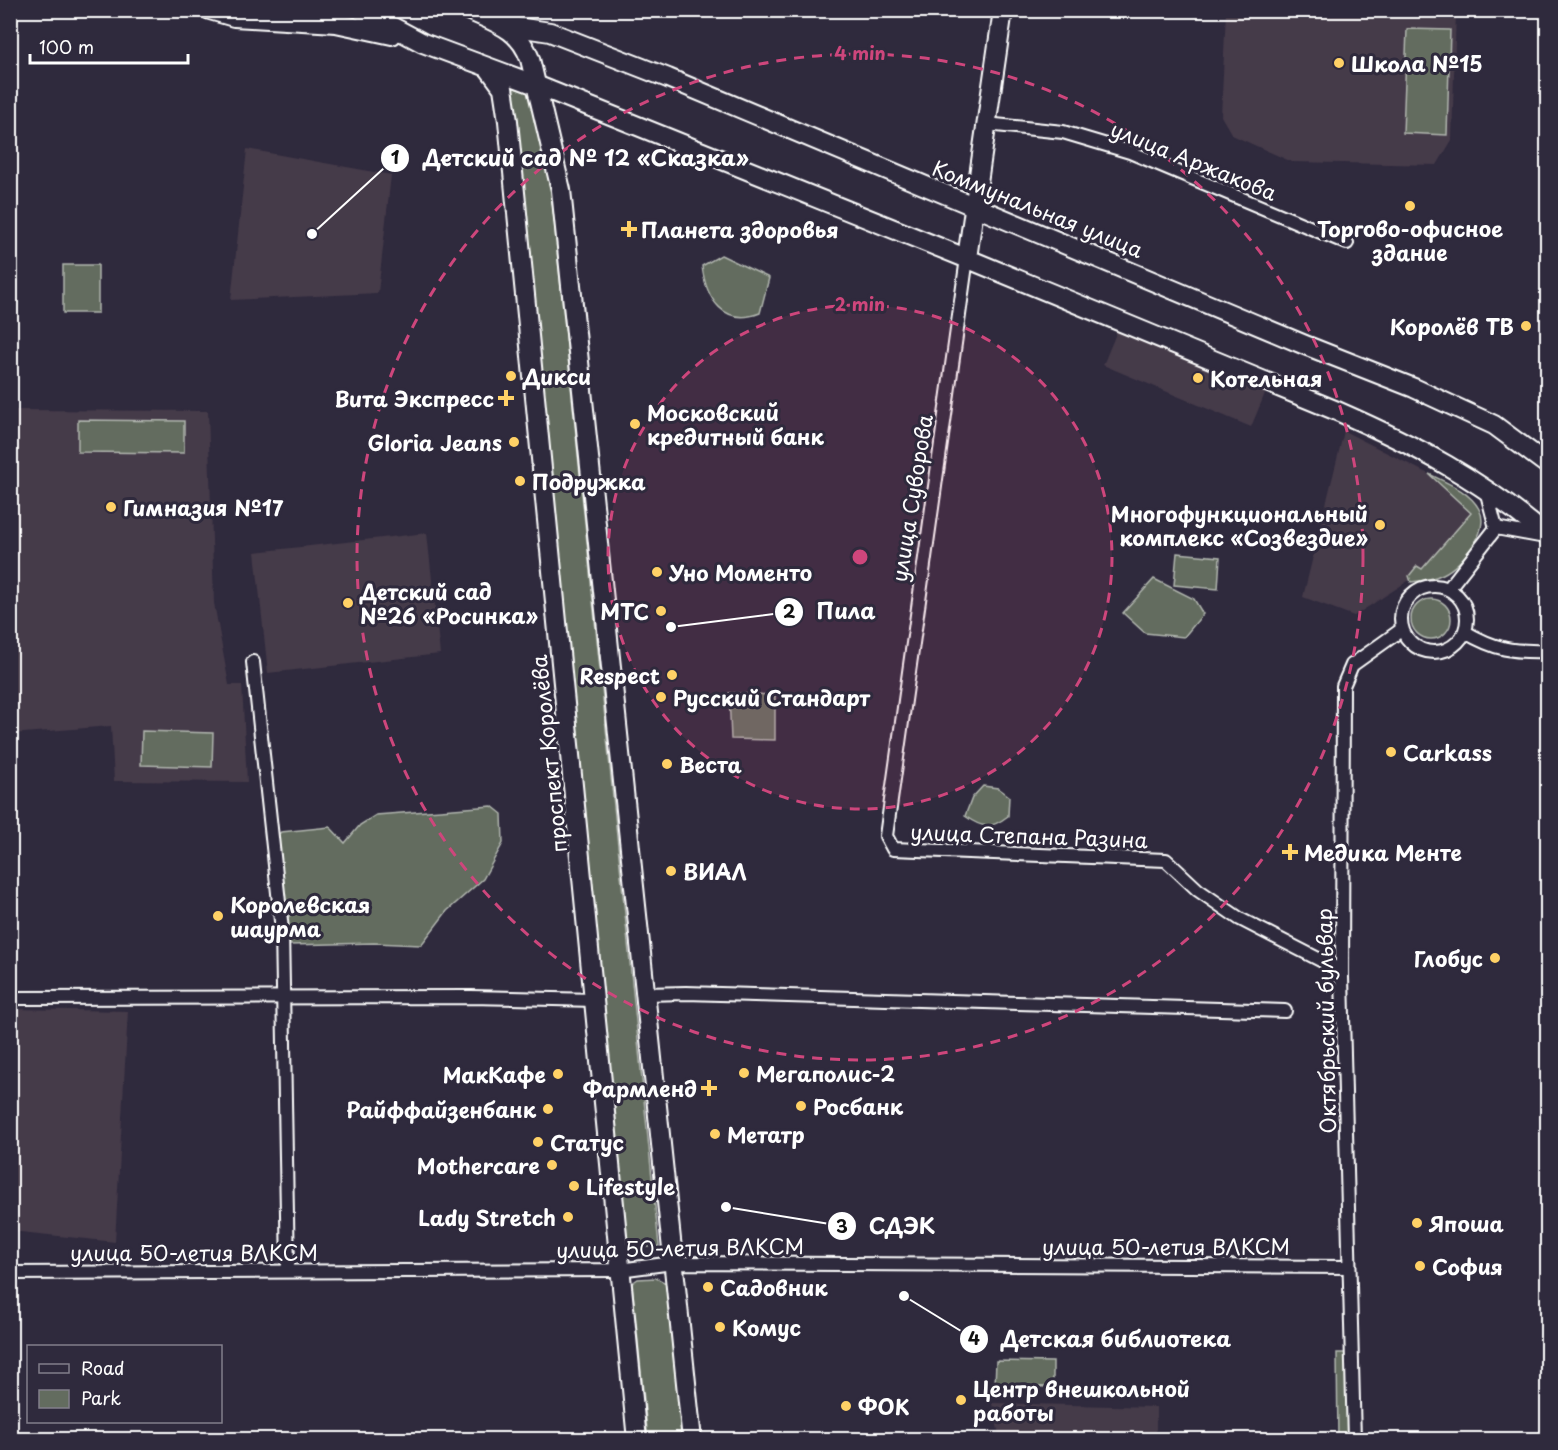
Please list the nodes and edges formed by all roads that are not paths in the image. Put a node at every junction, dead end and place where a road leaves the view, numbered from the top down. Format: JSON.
{"nodes":[{"id":1,"x":210,"y":10,"type":"edge"},
{"id":2,"x":361,"y":10,"type":"edge"},
{"id":3,"x":468,"y":10,"type":"edge"},
{"id":4,"x":1003,"y":10,"type":"edge"},
{"id":5,"x":499,"y":24,"type":"junction"},
{"id":6,"x":423,"y":43,"type":"junction"},
{"id":7,"x":489,"y":69,"type":"junction"},
{"id":8,"x":536,"y":85,"type":"junction"},
{"id":9,"x":986,"y":124,"type":"junction"},
{"id":10,"x":974,"y":206,"type":"junction"},
{"id":11,"x":1347,"y":243,"type":"dead end"},
{"id":12,"x":967,"y":258,"type":"junction"},
{"id":13,"x":1546,"y":464,"type":"edge"},
{"id":14,"x":1486,"y":488,"type":"junction"},
{"id":15,"x":1496,"y":528,"type":"junction"},
{"id":16,"x":1548,"y":537,"type":"edge"},
{"id":17,"x":1449,"y":588,"type":"junction"},
{"id":18,"x":1401,"y":630,"type":"junction"},
{"id":19,"x":1465,"y":632,"type":"junction"},
{"id":20,"x":1548,"y":651,"type":"edge"},
{"id":21,"x":253,"y":662,"type":"dead end"},
{"id":22,"x":893,"y":849,"type":"joint"},
{"id":23,"x":1342,"y":977,"type":"junction"},
{"id":24,"x":645,"y":994,"type":"junction"},
{"id":25,"x":10,"y":998,"type":"edge"},
{"id":26,"x":284,"y":998,"type":"junction"},
{"id":27,"x":595,"y":1000,"type":"junction"},
{"id":28,"x":1286,"y":1011,"type":"dead end"},
{"id":29,"x":674,"y":1263,"type":"junction"},
{"id":30,"x":1349,"y":1267,"type":"junction"},
{"id":31,"x":619,"y":1270,"type":"junction"},
{"id":32,"x":288,"y":1271,"type":"junction"},
{"id":33,"x":10,"y":1273,"type":"edge"},
{"id":34,"x":637,"y":1440,"type":"edge"},
{"id":35,"x":692,"y":1440,"type":"edge"},
{"id":36,"x":1354,"y":1440,"type":"edge"}],
"edges":[{"from":1,"to":6,"type":"main road"},
{"from":2,"to":6,"type":"main road"},
{"from":3,"to":5,"type":"main road"},
{"from":4,"to":9,"type":"main road"},
{"from":5,"to":8,"type":"main road"},
{"from":5,"to":10,"type":"main road","name":"Коммунальная улица"},
{"from":6,"to":7,"type":"main road"},
{"from":7,"to":8,"type":"main road"},
{"from":7,"to":27,"type":"main road","name":"проспект Королёва"},
{"from":8,"to":12,"type":"main road"},
{"from":8,"to":24,"type":"main road"},
{"from":9,"to":10,"type":"main road"},
{"from":9,"to":11,"type":"street","name":"улица Аржакова"},
{"from":10,"to":12,"type":"main road"},
{"from":10,"to":13,"type":"main road","name":"Коммунальная улица"},
{"from":12,"to":14,"type":"main road"},
{"from":12,"to":22,"type":"street","name":"улица Суворова"},
{"from":14,"to":15,"type":"street"},
{"from":14,"to":16,"type":"main road"},
{"from":15,"to":16,"type":"street"},
{"from":15,"to":17,"type":"street"},
{"from":17,"to":18,"type":"street"},
{"from":17,"to":19,"type":"street"},
{"from":18,"to":19,"type":"street"},
{"from":18,"to":23,"type":"street","name":"Октябрьский бульвар"},
{"from":19,"to":20,"type":"street"},
{"from":21,"to":26,"type":"street"},
{"from":22,"to":23,"type":"street","name":"улица Степана Разина"},
{"from":23,"to":30,"type":"street","name":"Октябрьский бульвар"},
{"from":24,"to":28,"type":"street"},
{"from":24,"to":29,"type":"main road"},
{"from":25,"to":26,"type":"street"},
{"from":26,"to":27,"type":"street"},
{"from":26,"to":32,"type":"street"},
{"from":27,"to":31,"type":"main road","name":"проспект Королёва"},
{"from":29,"to":30,"type":"street","name":"улица 50-летия ВЛКСМ"},
{"from":29,"to":31,"type":"street","name":"улица 50-летия ВЛКСМ"},
{"from":29,"to":35,"type":"main road"},
{"from":30,"to":36,"type":"street","name":"Октябрьский бульвар"},
{"from":31,"to":32,"type":"street","name":"улица 50-летия ВЛКСМ"},
{"from":31,"to":34,"type":"main road","name":"проспект Королёва"},
{"from":32,"to":33,"type":"street","name":"улица 50-летия ВЛКСМ"}]}
